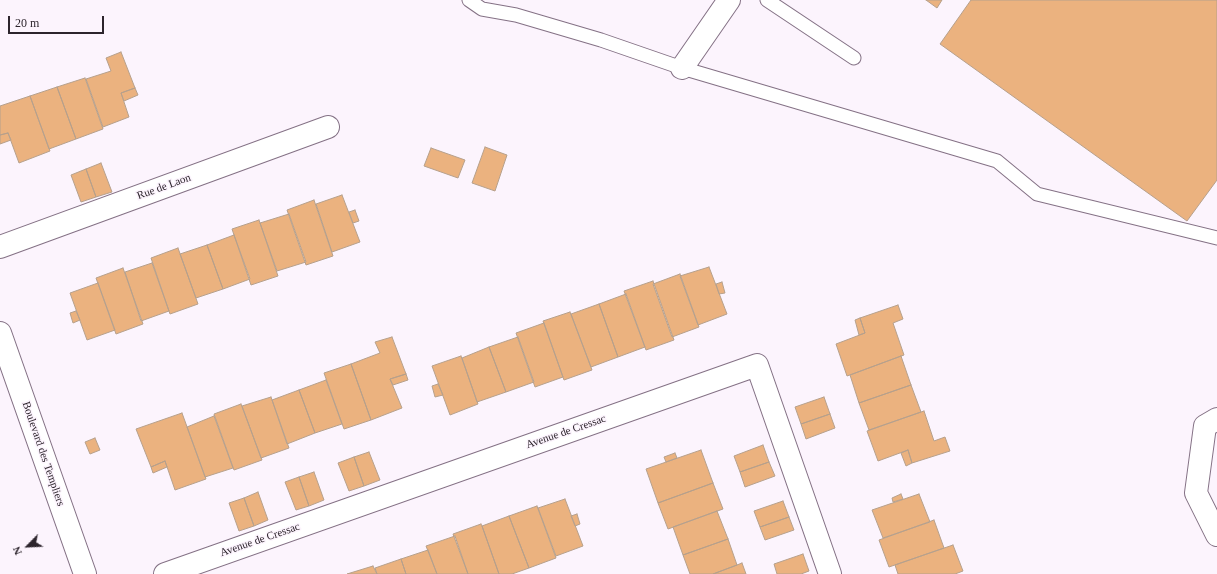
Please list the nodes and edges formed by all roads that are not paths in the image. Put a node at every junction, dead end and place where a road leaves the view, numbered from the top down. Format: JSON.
{"nodes":[{"id":1,"x":469,"y":0,"type":"edge"},
{"id":2,"x":729,"y":0,"type":"edge"},
{"id":3,"x":767,"y":0,"type":"edge"},
{"id":4,"x":854,"y":58,"type":"dead end"},
{"id":5,"x":682,"y":68,"type":"junction"},
{"id":6,"x":328,"y":127,"type":"dead end"},
{"id":7,"x":1217,"y":238,"type":"edge"},
{"id":8,"x":0,"y":247,"type":"edge"},
{"id":9,"x":0,"y":333,"type":"edge"},
{"id":10,"x":1217,"y":419,"type":"edge"},
{"id":11,"x":1217,"y":535,"type":"edge"},
{"id":12,"x":85,"y":574,"type":"edge"},
{"id":13,"x":165,"y":574,"type":"edge"},
{"id":14,"x":830,"y":574,"type":"edge"}],
"edges":[{"from":1,"to":5,"type":"lane"},
{"from":2,"to":5,"type":"street"},
{"from":3,"to":4,"type":"lane"},
{"from":5,"to":7,"type":"lane"},
{"from":6,"to":8,"type":"street","name":"Rue de Laon"},
{"from":9,"to":12,"type":"street","name":"Boulevard des Templiers"},
{"from":10,"to":11,"type":"street"},
{"from":13,"to":14,"type":"street","name":"Avenue de Cressac"}]}
